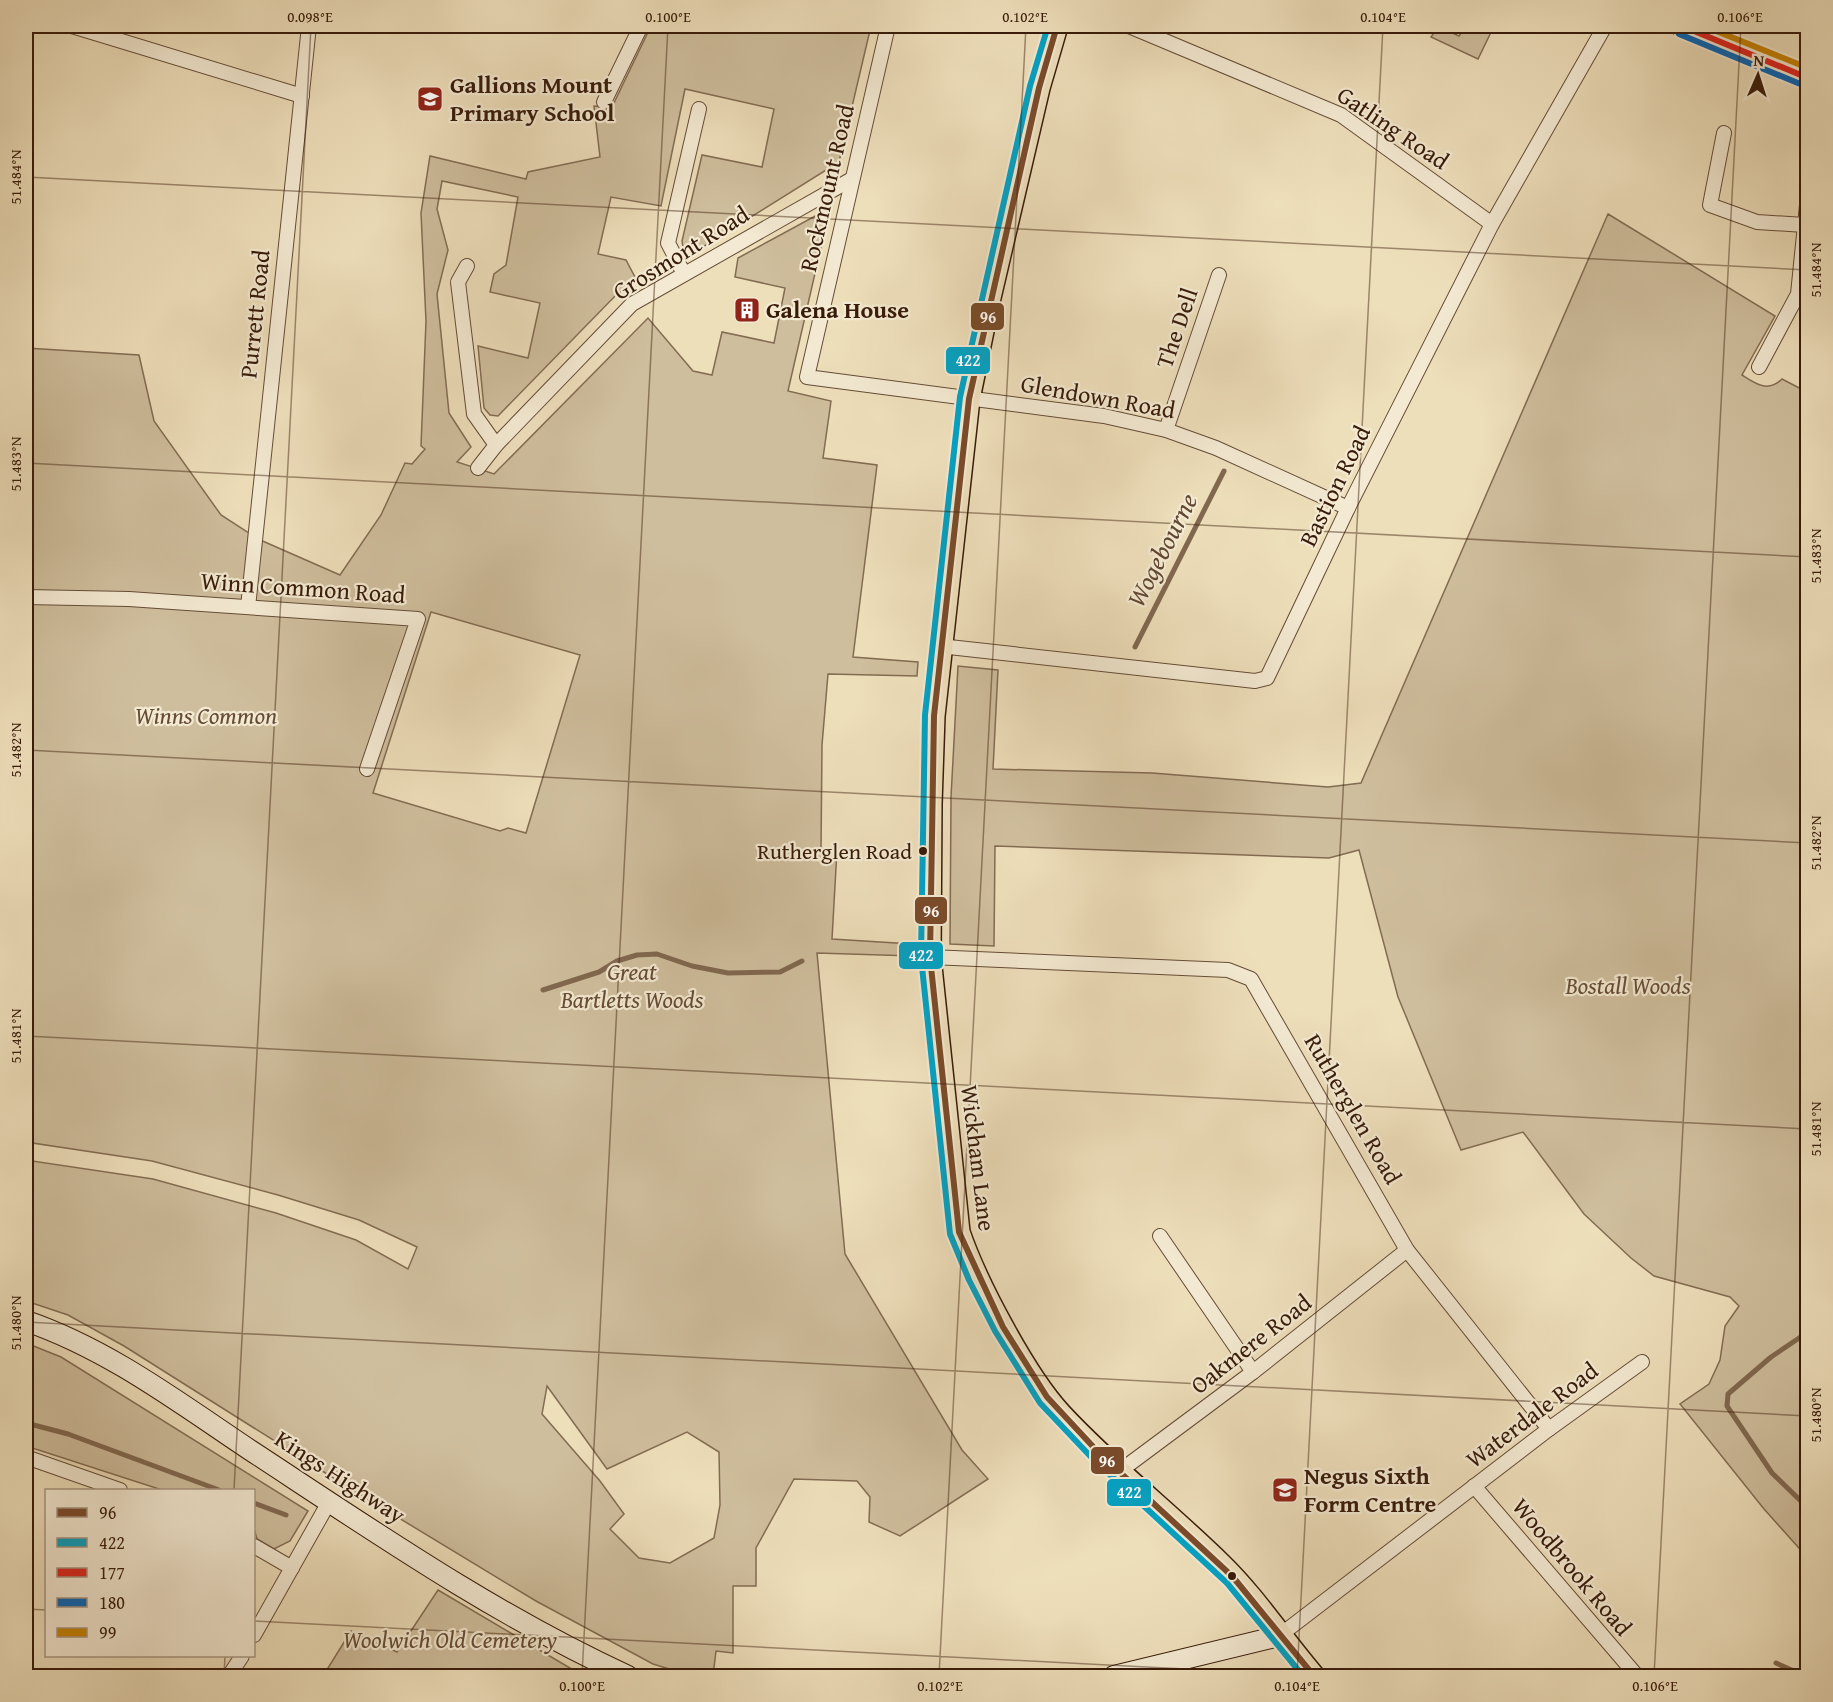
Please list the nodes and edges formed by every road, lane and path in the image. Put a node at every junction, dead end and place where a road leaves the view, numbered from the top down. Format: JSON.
{"nodes":[{"id":1,"x":72,"y":26,"type":"edge"},
{"id":2,"x":309,"y":26,"type":"edge"},
{"id":3,"x":641,"y":26,"type":"edge"},
{"id":4,"x":888,"y":26,"type":"edge"},
{"id":5,"x":1057,"y":26,"type":"edge"},
{"id":6,"x":1129,"y":26,"type":"edge"},
{"id":7,"x":1605,"y":26,"type":"edge"},
{"id":8,"x":1682,"y":26,"type":"edge"},
{"id":9,"x":1808,"y":78,"type":"edge"},
{"id":10,"x":302,"y":96,"type":"junction"},
{"id":11,"x":604,"y":102,"type":"dead end"},
{"id":12,"x":699,"y":109,"type":"dead end"},
{"id":13,"x":1724,"y":133,"type":"dead end"},
{"id":14,"x":852,"y":179,"type":"junction"},
{"id":15,"x":1808,"y":195,"type":"edge"},
{"id":16,"x":1492,"y":224,"type":"junction"},
{"id":17,"x":1805,"y":225,"type":"junction"},
{"id":18,"x":467,"y":266,"type":"dead end"},
{"id":19,"x":684,"y":274,"type":"junction"},
{"id":20,"x":1219,"y":275,"type":"dead end"},
{"id":21,"x":1759,"y":367,"type":"dead end"},
{"id":22,"x":969,"y":399,"type":"junction"},
{"id":23,"x":1166,"y":430,"type":"junction"},
{"id":24,"x":496,"y":445,"type":"junction"},
{"id":25,"x":478,"y":468,"type":"dead end"},
{"id":26,"x":1348,"y":508,"type":"junction"},
{"id":27,"x":26,"y":597,"type":"edge"},
{"id":28,"x":248,"y":607,"type":"junction"},
{"id":29,"x":940,"y":646,"type":"junction"},
{"id":30,"x":367,"y":769,"type":"dead end"},
{"id":31,"x":930,"y":957,"type":"junction"},
{"id":32,"x":1160,"y":1236,"type":"dead end"},
{"id":33,"x":1407,"y":1250,"type":"junction"},
{"id":34,"x":26,"y":1321,"type":"edge"},
{"id":35,"x":1642,"y":1362,"type":"dead end"},
{"id":36,"x":1253,"y":1372,"type":"junction"},
{"id":37,"x":1549,"y":1429,"type":"junction"},
{"id":38,"x":26,"y":1457,"type":"edge"},
{"id":39,"x":1120,"y":1471,"type":"junction"},
{"id":40,"x":1474,"y":1486,"type":"junction"},
{"id":41,"x":114,"y":1489,"type":"edge"},
{"id":42,"x":329,"y":1502,"type":"junction"},
{"id":43,"x":255,"y":1547,"type":"edge"},
{"id":44,"x":292,"y":1568,"type":"junction"},
{"id":45,"x":255,"y":1633,"type":"edge"},
{"id":46,"x":1279,"y":1636,"type":"junction"},
{"id":47,"x":241,"y":1657,"type":"edge"},
{"id":48,"x":230,"y":1677,"type":"edge"},
{"id":49,"x":628,"y":1677,"type":"edge"},
{"id":50,"x":1114,"y":1677,"type":"edge"},
{"id":51,"x":1314,"y":1677,"type":"edge"},
{"id":52,"x":1637,"y":1677,"type":"edge"}],
"edges":[{"from":1,"to":10,"type":"street"},
{"from":2,"to":10,"type":"street","name":"Purrett Road"},
{"from":3,"to":11,"type":"street"},
{"from":4,"to":14,"type":"street","name":"Rockmount Road"},
{"from":5,"to":22,"type":"main road","name":"Wickham Lane"},
{"from":6,"to":16,"type":"street","name":"Gatling Road"},
{"from":7,"to":16,"type":"street","name":"Bastion Road"},
{"from":8,"to":9,"type":"main road"},
{"from":10,"to":28,"type":"street","name":"Purrett Road"},
{"from":12,"to":19,"type":"street"},
{"from":13,"to":17,"type":"street"},
{"from":14,"to":19,"type":"street","name":"Grosmont Road"},
{"from":14,"to":22,"type":"street","name":"Rockmount Road"},
{"from":15,"to":17,"type":"street"},
{"from":16,"to":26,"type":"street","name":"Bastion Road"},
{"from":17,"to":21,"type":"street"},
{"from":18,"to":24,"type":"street"},
{"from":19,"to":24,"type":"street","name":"Grosmont Road"},
{"from":20,"to":23,"type":"street","name":"The Dell"},
{"from":22,"to":23,"type":"street","name":"Glendown Road"},
{"from":22,"to":29,"type":"main road","name":"Wickham Lane"},
{"from":23,"to":26,"type":"street","name":"Glendown Road"},
{"from":24,"to":25,"type":"street","name":"Grosmont Road"},
{"from":26,"to":29,"type":"street","name":"Bastion Road"},
{"from":27,"to":28,"type":"street","name":"Winn Common Road"},
{"from":28,"to":30,"type":"street","name":"Winn Common Road"},
{"from":29,"to":31,"type":"main road","name":"Wickham Lane"},
{"from":31,"to":33,"type":"street","name":"Rutherglen Road"},
{"from":31,"to":39,"type":"main road","name":"Wickham Lane"},
{"from":32,"to":36,"type":"street"},
{"from":33,"to":36,"type":"street","name":"Oakmere Road"},
{"from":33,"to":37,"type":"street","name":"Rutherglen Road"},
{"from":34,"to":42,"type":"street","name":"Kings Highway"},
{"from":35,"to":37,"type":"street","name":"Waterdale Road"},
{"from":36,"to":39,"type":"street","name":"Oakmere Road"},
{"from":37,"to":40,"type":"street","name":"Waterdale Road"},
{"from":38,"to":41,"type":"street"},
{"from":39,"to":46,"type":"main road","name":"Wickham Lane"},
{"from":40,"to":46,"type":"street","name":"Waterdale Road"},
{"from":40,"to":52,"type":"street","name":"Woodbrook Road"},
{"from":42,"to":44,"type":"street"},
{"from":42,"to":49,"type":"street","name":"Kings Highway"},
{"from":43,"to":44,"type":"street"},
{"from":44,"to":45,"type":"street"},
{"from":46,"to":50,"type":"street"},
{"from":46,"to":51,"type":"main road","name":"Wickham Lane"},
{"from":47,"to":48,"type":"street"}]}
